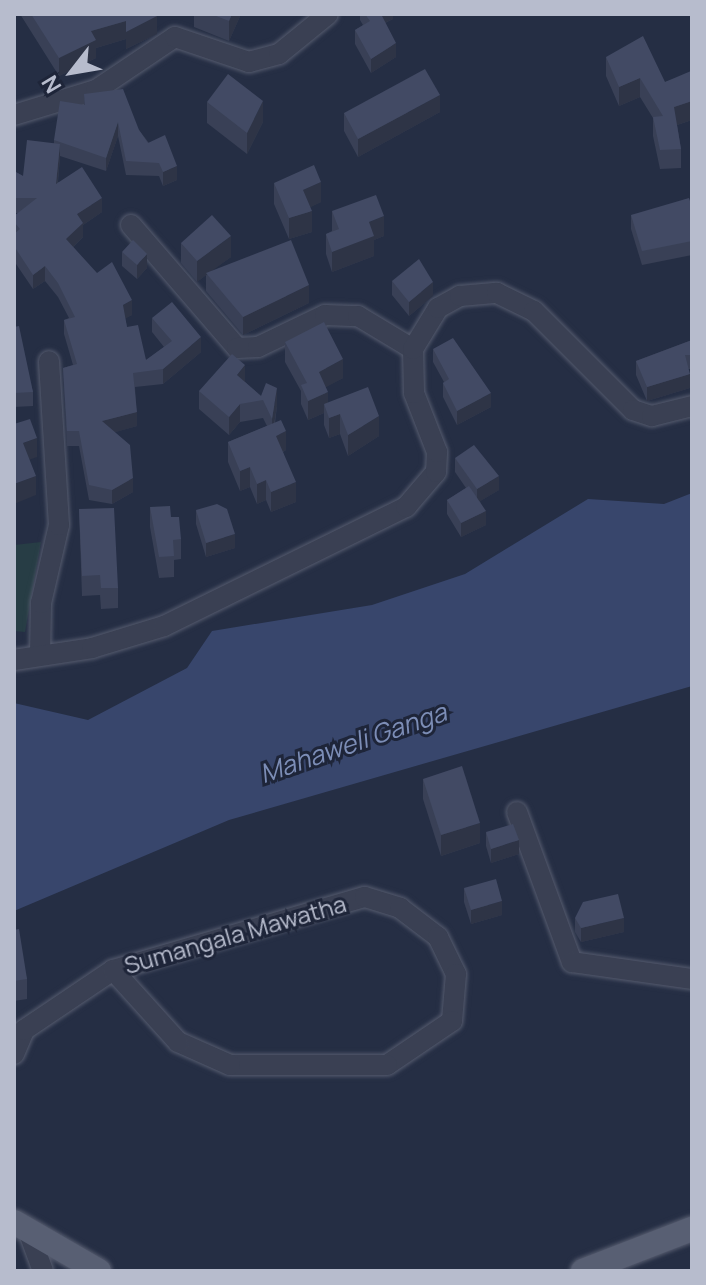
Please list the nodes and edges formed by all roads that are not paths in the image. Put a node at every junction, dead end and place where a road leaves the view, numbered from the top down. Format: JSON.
{"nodes":[{"id":1,"x":328,"y":14,"type":"edge"},
{"id":2,"x":14,"y":115,"type":"edge"},
{"id":3,"x":131,"y":225,"type":"dead end"},
{"id":4,"x":413,"y":349,"type":"junction"},
{"id":5,"x":49,"y":361,"type":"dead end"},
{"id":6,"x":692,"y":406,"type":"edge"},
{"id":7,"x":40,"y":655,"type":"junction"},
{"id":8,"x":14,"y":660,"type":"edge"},
{"id":9,"x":517,"y":812,"type":"dead end"},
{"id":10,"x":113,"y":970,"type":"junction"},
{"id":11,"x":692,"y":979,"type":"edge"},
{"id":12,"x":19,"y":1030,"type":"edge"},
{"id":13,"x":14,"y":1054,"type":"edge"},
{"id":14,"x":22,"y":1228,"type":"edge"},
{"id":15,"x":692,"y":1229,"type":"edge"},
{"id":16,"x":43,"y":1271,"type":"edge"},
{"id":17,"x":99,"y":1271,"type":"edge"},
{"id":18,"x":583,"y":1271,"type":"edge"}],
"edges":[{"from":1,"to":2,"type":"street"},
{"from":3,"to":4,"type":"street"},
{"from":4,"to":6,"type":"street"},
{"from":4,"to":7,"type":"street"},
{"from":5,"to":7,"type":"street"},
{"from":7,"to":8,"type":"street"},
{"from":9,"to":11,"type":"street"},
{"from":10,"to":10,"type":"street","name":"Sumangala Mawatha"},
{"from":10,"to":12,"type":"street","name":"Sumangala Mawatha"},
{"from":12,"to":13,"type":"street","name":"Sumangala Mawatha"},
{"from":14,"to":16,"type":"street"},
{"from":14,"to":17,"type":"main road"},
{"from":15,"to":18,"type":"main road"}]}
